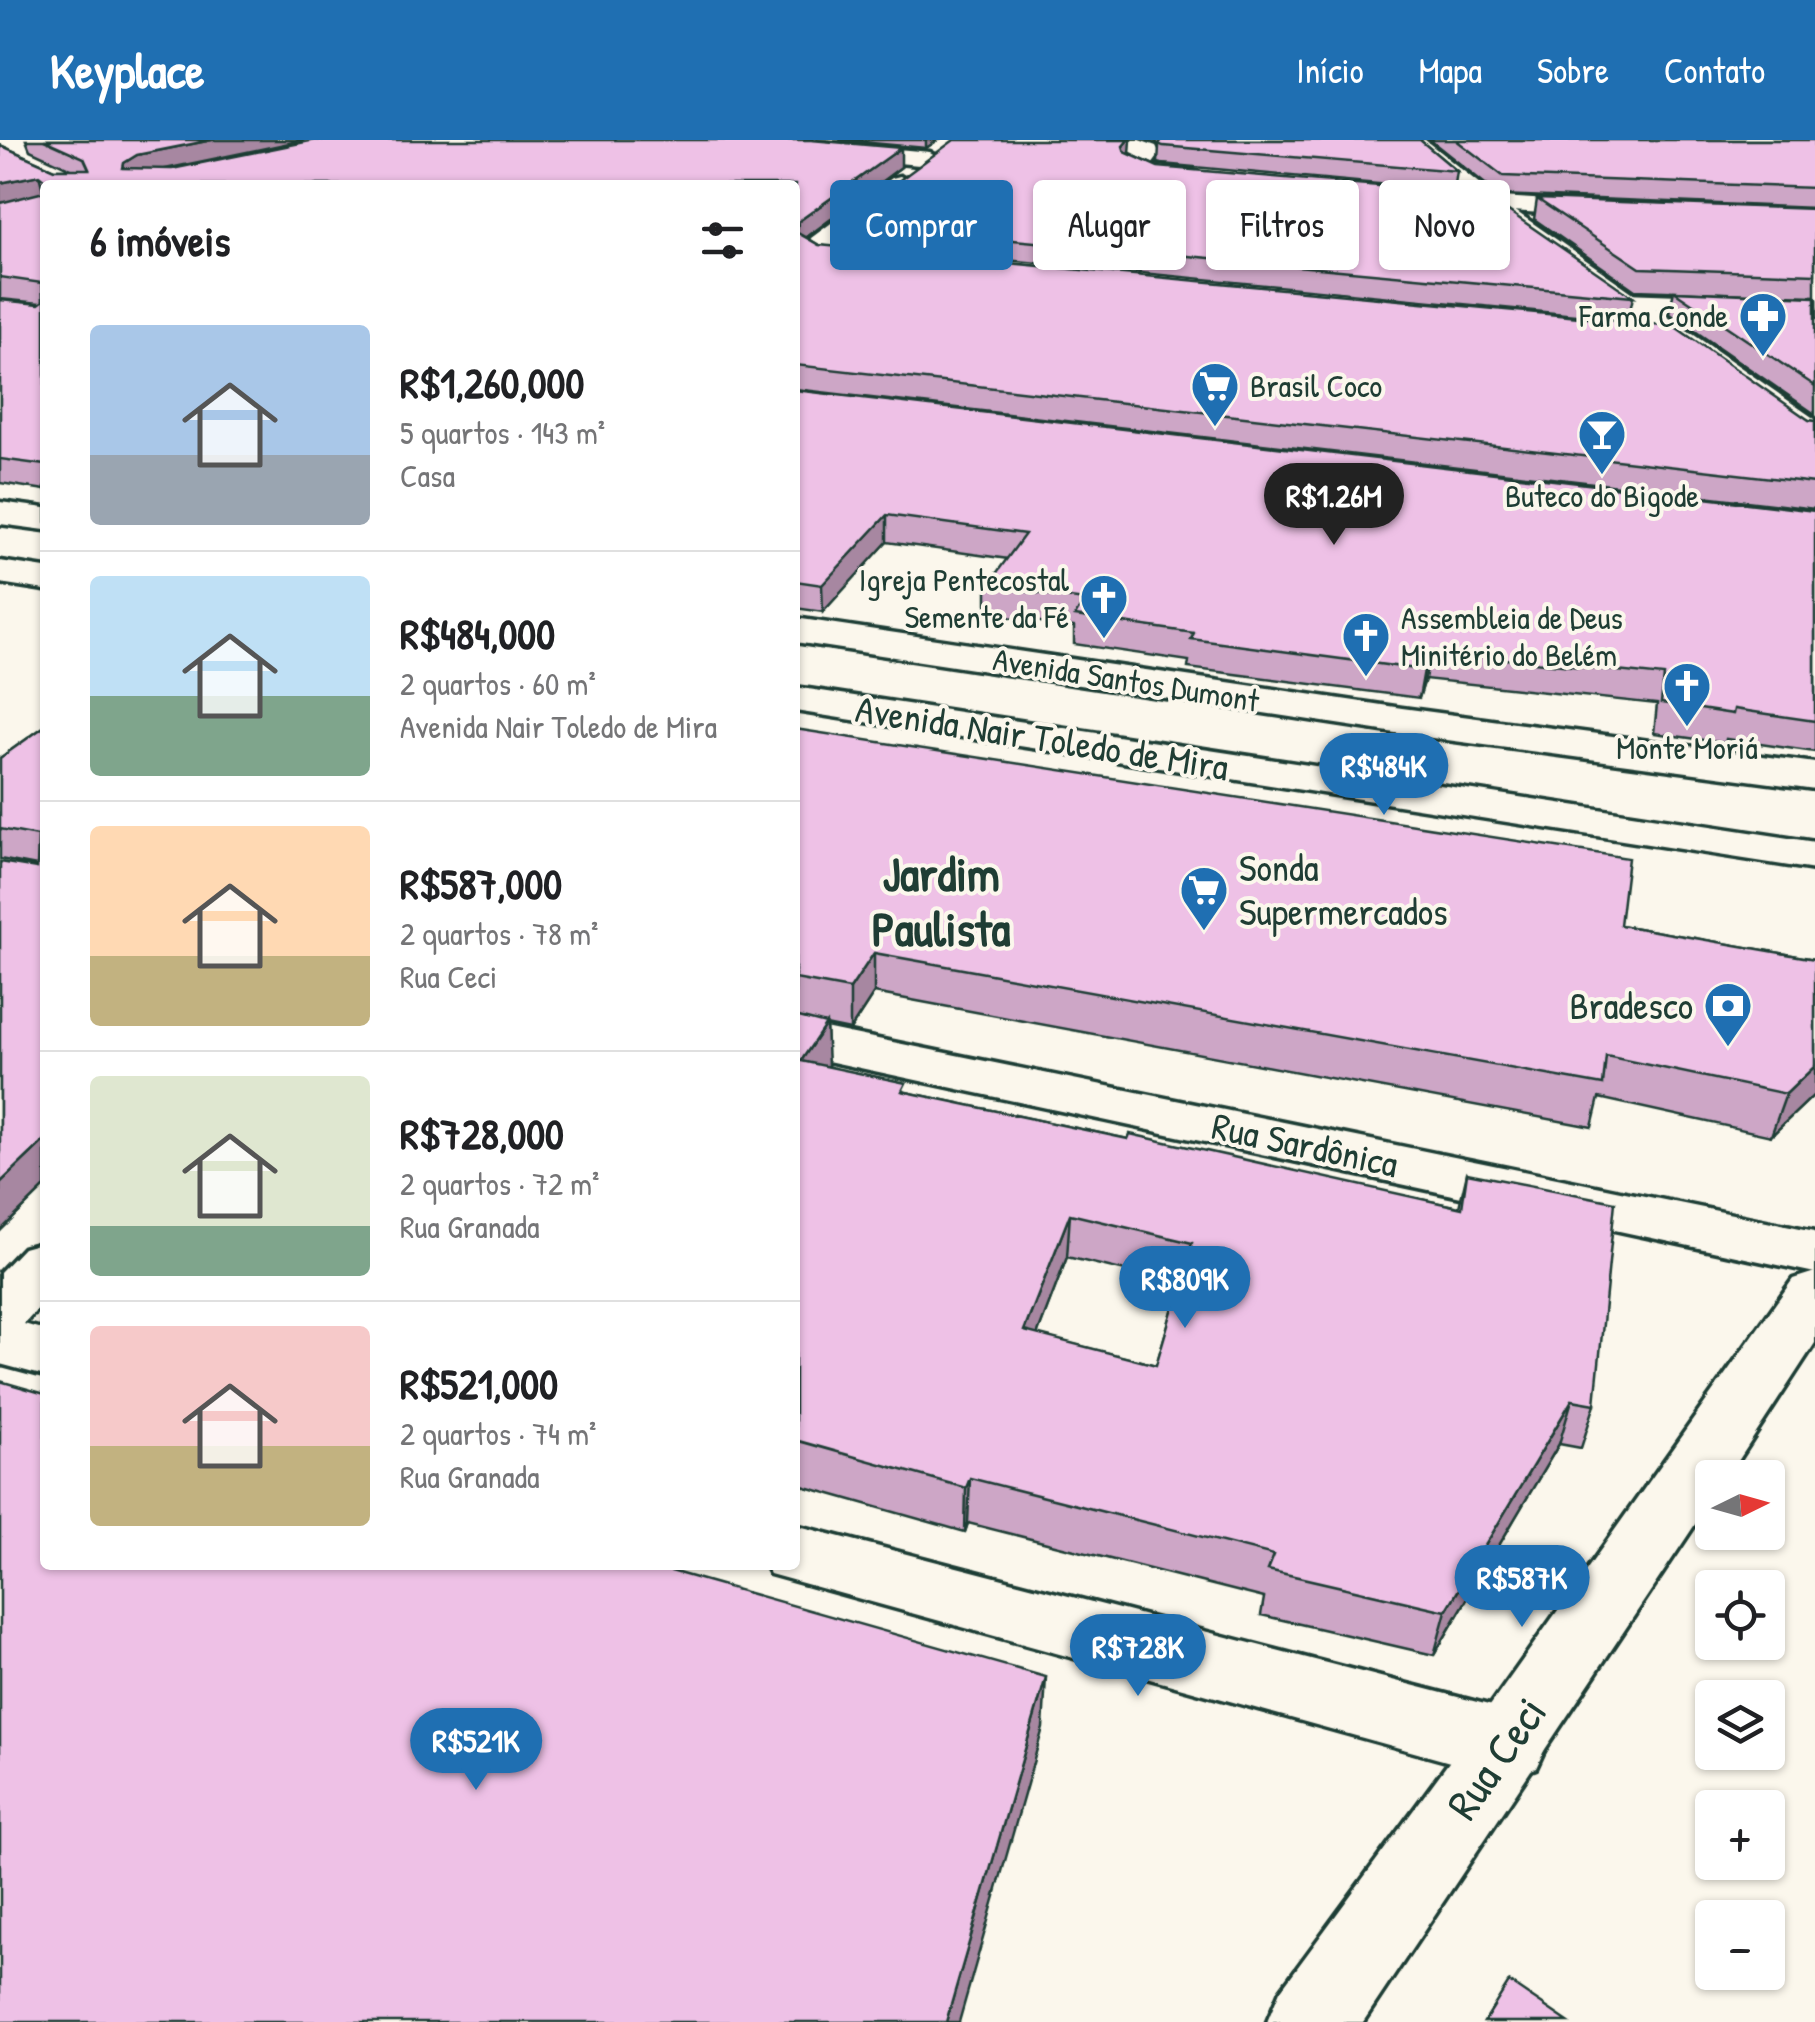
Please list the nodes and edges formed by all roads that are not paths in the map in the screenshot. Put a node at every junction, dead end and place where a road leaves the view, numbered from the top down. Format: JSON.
{"nodes":[{"id":1,"x":728,"y":140,"type":"edge"},
{"id":2,"x":1118,"y":140,"type":"edge"},
{"id":3,"x":1158,"y":146,"type":"edge"},
{"id":4,"x":1409,"y":153,"type":"edge"},
{"id":5,"x":1217,"y":180,"type":"edge"},
{"id":6,"x":1458,"y":180,"type":"edge"},
{"id":7,"x":1510,"y":207,"type":"edge"},
{"id":8,"x":1641,"y":212,"type":"edge"},
{"id":9,"x":1510,"y":219,"type":"edge"},
{"id":10,"x":809,"y":255,"type":"edge"},
{"id":11,"x":1624,"y":301,"type":"junction"},
{"id":12,"x":1815,"y":308,"type":"edge"},
{"id":13,"x":1614,"y":331,"type":"edge"},
{"id":14,"x":1676,"y":337,"type":"junction"},
{"id":15,"x":1811,"y":428,"type":"edge"},
{"id":16,"x":0,"y":513,"type":"edge"},
{"id":17,"x":40,"y":518,"type":"edge"},
{"id":18,"x":0,"y":572,"type":"edge"},
{"id":19,"x":40,"y":578,"type":"edge"},
{"id":20,"x":800,"y":631,"type":"edge"},
{"id":21,"x":800,"y":700,"type":"edge"},
{"id":22,"x":1402,"y":721,"type":"junction"},
{"id":23,"x":1184,"y":762,"type":"junction"},
{"id":24,"x":1815,"y":776,"type":"edge"},
{"id":25,"x":1764,"y":848,"type":"junction"},
{"id":26,"x":1815,"y":856,"type":"edge"},
{"id":27,"x":1815,"y":868,"type":"edge"},
{"id":28,"x":800,"y":1039,"type":"edge"},
{"id":29,"x":1815,"y":1252,"type":"edge"},
{"id":30,"x":40,"y":1268,"type":"edge"},
{"id":31,"x":1815,"y":1294,"type":"edge"},
{"id":32,"x":0,"y":1310,"type":"edge"},
{"id":33,"x":0,"y":1341,"type":"edge"},
{"id":34,"x":40,"y":1352,"type":"edge"},
{"id":35,"x":800,"y":1555,"type":"edge"},
{"id":36,"x":1508,"y":1744,"type":"junction"},
{"id":37,"x":1311,"y":2022,"type":"edge"}],
"edges":[{"from":1,"to":10,"type":"main road"},
{"from":2,"to":3,"type":"main road"},
{"from":3,"to":5,"type":"main road"},
{"from":4,"to":6,"type":"main road"},
{"from":7,"to":8,"type":"main road"},
{"from":9,"to":11,"type":"main road"},
{"from":11,"to":12,"type":"main road"},
{"from":11,"to":14,"type":"main road"},
{"from":13,"to":14,"type":"main road"},
{"from":14,"to":15,"type":"main road"},
{"from":16,"to":17,"type":"main road"},
{"from":18,"to":19,"type":"main road"},
{"from":20,"to":22,"type":"main road","name":"Avenida Santos Dumont"},
{"from":21,"to":23,"type":"main road","name":"Avenida Nair Toledo de Mira"},
{"from":22,"to":23,"type":"main road"},
{"from":22,"to":24,"type":"main road","name":"Avenida Santos Dumont"},
{"from":23,"to":25,"type":"main road","name":"Avenida Nair Toledo de Mira"},
{"from":25,"to":26,"type":"main road"},
{"from":25,"to":27,"type":"main road"},
{"from":28,"to":29,"type":"main road","name":"Rua Sardônica"},
{"from":30,"to":32,"type":"main road"},
{"from":31,"to":36,"type":"main road","name":"Rua Ceci"},
{"from":33,"to":34,"type":"main road"},
{"from":35,"to":36,"type":"main road"},
{"from":36,"to":37,"type":"main road","name":"Rua Ceci"}]}
